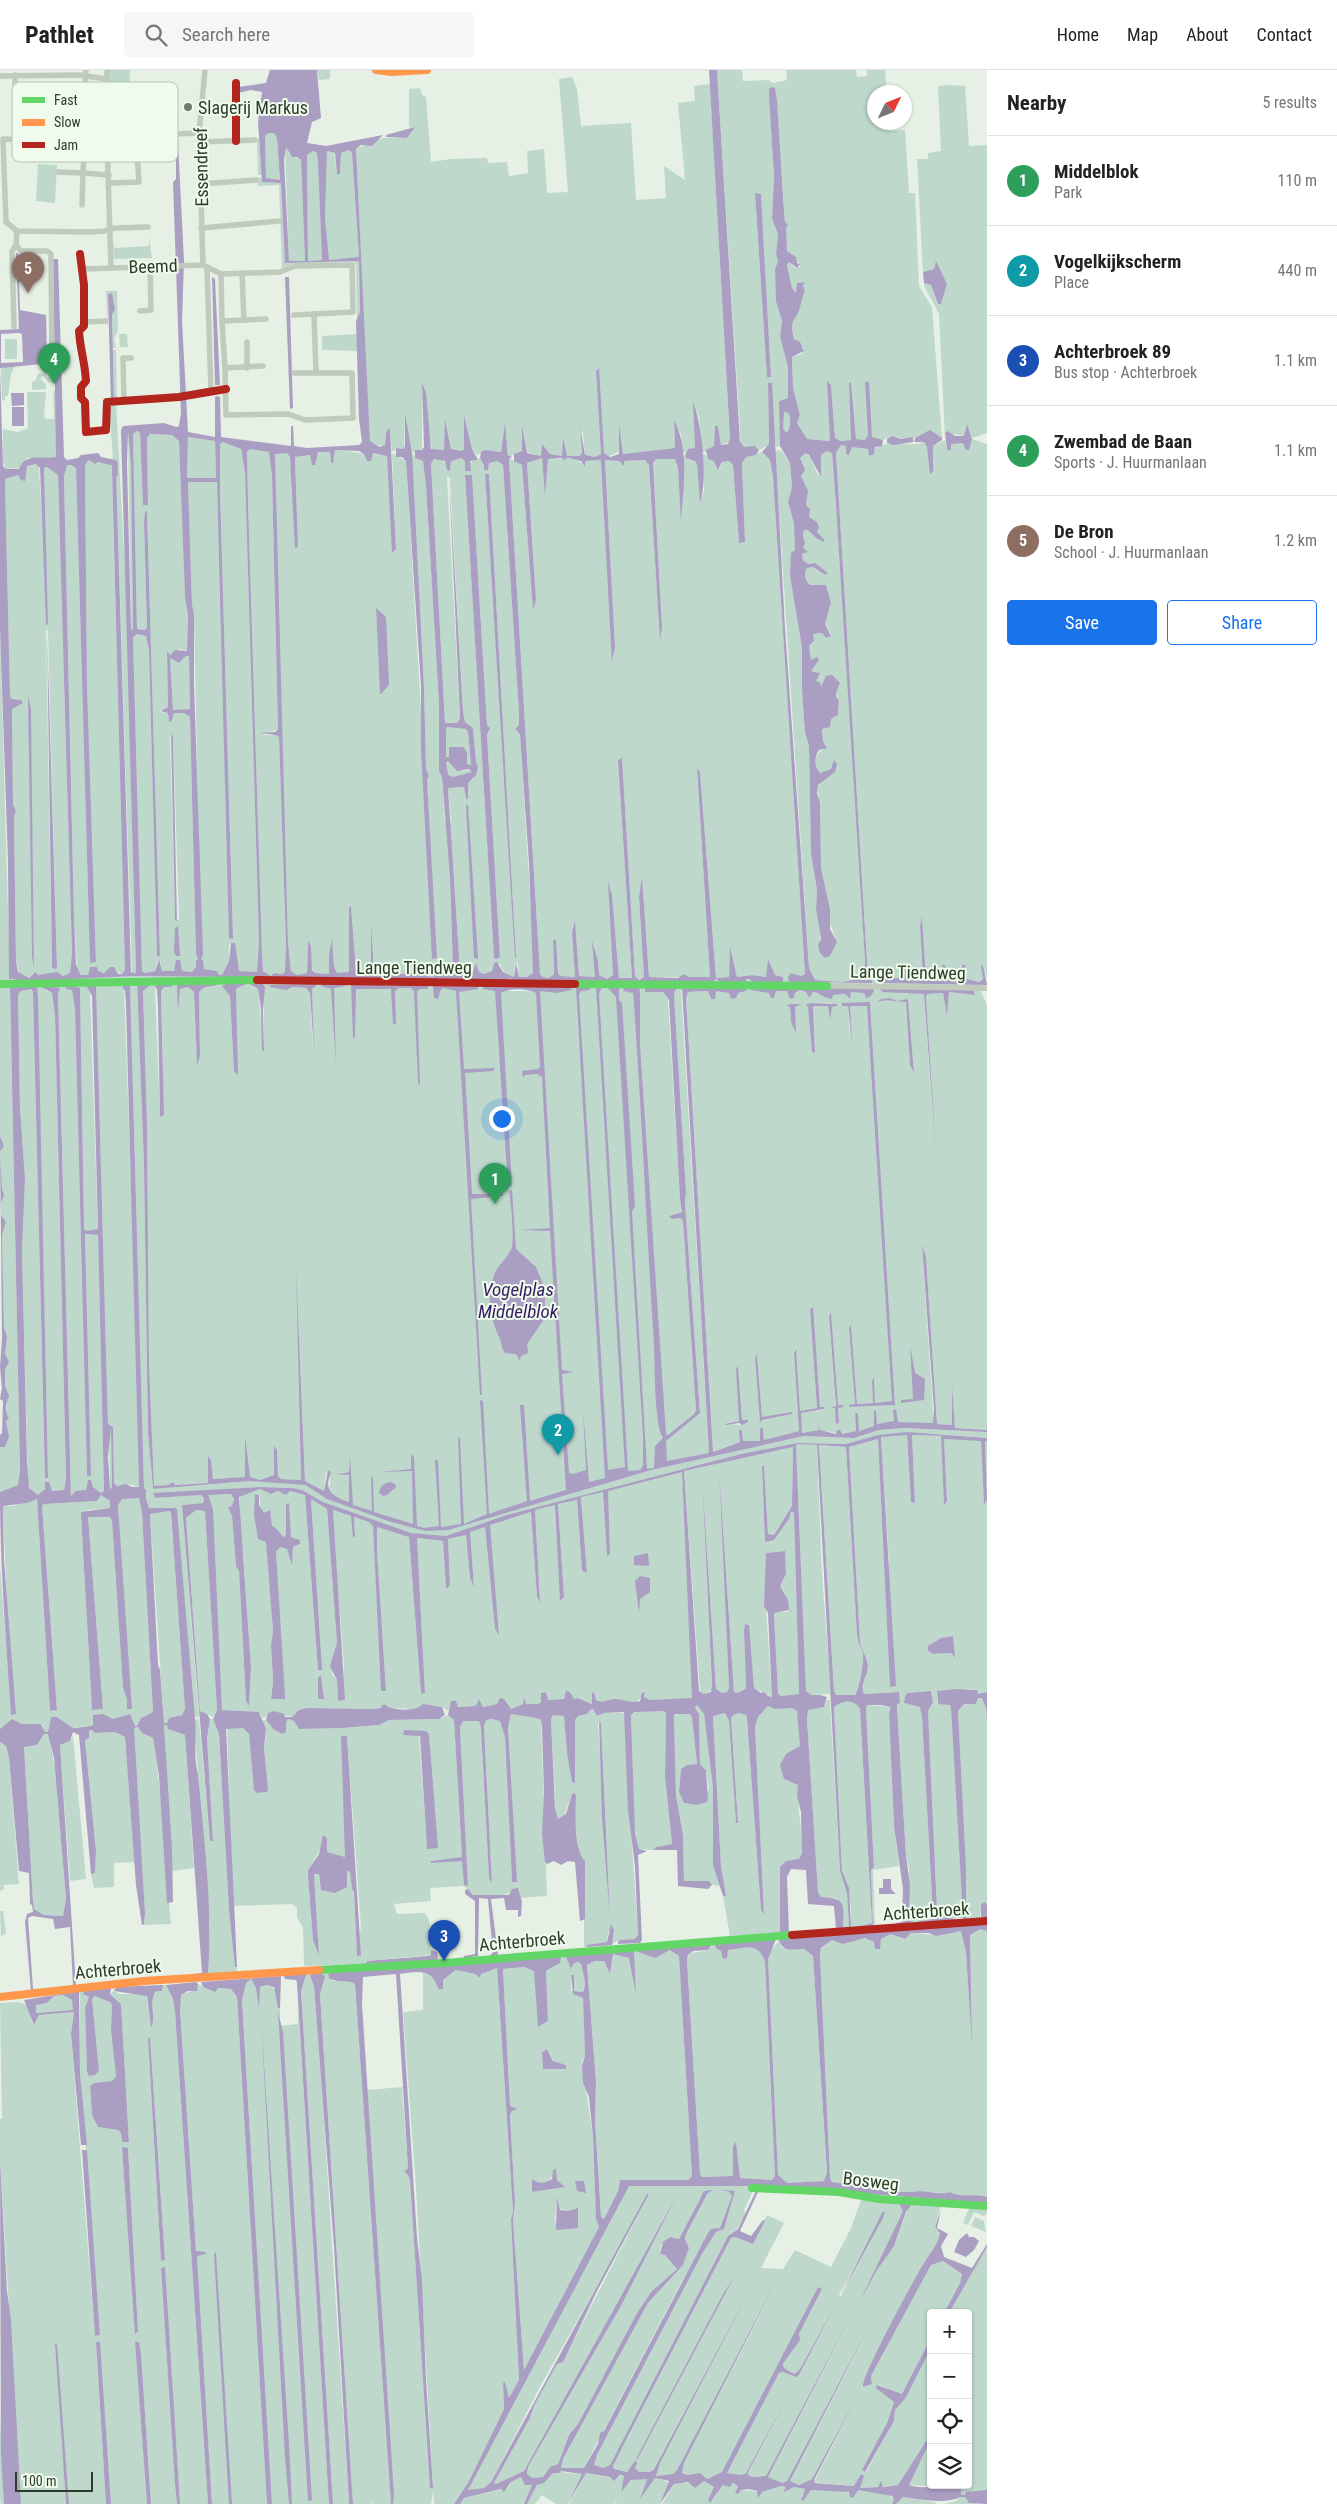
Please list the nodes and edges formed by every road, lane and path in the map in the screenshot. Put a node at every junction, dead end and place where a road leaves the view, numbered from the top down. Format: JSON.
{"nodes":[{"id":1,"x":107,"y":70,"type":"edge"},
{"id":2,"x":206,"y":70,"type":"edge"},
{"id":3,"x":376,"y":70,"type":"edge"},
{"id":4,"x":425,"y":70,"type":"edge"},
{"id":5,"x":86,"y":73,"type":"edge"},
{"id":6,"x":0,"y":76,"type":"edge"},
{"id":7,"x":16,"y":76,"type":"junction"},
{"id":8,"x":16,"y":82,"type":"edge"},
{"id":9,"x":236,"y":88,"type":"dead end"},
{"id":10,"x":199,"y":133,"type":"junction"},
{"id":11,"x":178,"y":134,"type":"edge"},
{"id":12,"x":12,"y":139,"type":"edge"},
{"id":13,"x":255,"y":140,"type":"dead end"},
{"id":14,"x":236,"y":141,"type":"junction"},
{"id":15,"x":199,"y":142,"type":"junction"},
{"id":16,"x":84,"y":162,"type":"edge"},
{"id":17,"x":109,"y":162,"type":"edge"},
{"id":18,"x":137,"y":162,"type":"edge"},
{"id":19,"x":58,"y":172,"type":"dead end"},
{"id":20,"x":83,"y":173,"type":"junction"},
{"id":21,"x":110,"y":174,"type":"junction"},
{"id":22,"x":257,"y":180,"type":"dead end"},
{"id":23,"x":110,"y":183,"type":"junction"},
{"id":24,"x":200,"y":184,"type":"junction"},
{"id":25,"x":82,"y":205,"type":"dead end"},
{"id":26,"x":280,"y":222,"type":"dead end"},
{"id":27,"x":148,"y":227,"type":"dead end"},
{"id":28,"x":201,"y":228,"type":"junction"},
{"id":29,"x":110,"y":230,"type":"junction"},
{"id":30,"x":17,"y":231,"type":"junction"},
{"id":31,"x":16,"y":246,"type":"junction"},
{"id":32,"x":80,"y":254,"type":"dead end"},
{"id":33,"x":150,"y":266,"type":"junction"},
{"id":34,"x":205,"y":266,"type":"junction"},
{"id":35,"x":110,"y":268,"type":"junction"},
{"id":36,"x":83,"y":269,"type":"junction"},
{"id":37,"x":242,"y":273,"type":"junction"},
{"id":38,"x":221,"y":274,"type":"junction"},
{"id":39,"x":140,"y":311,"type":"dead end"},
{"id":40,"x":314,"y":314,"type":"junction"},
{"id":41,"x":294,"y":315,"type":"dead end"},
{"id":42,"x":266,"y":319,"type":"dead end"},
{"id":43,"x":244,"y":320,"type":"junction"},
{"id":44,"x":106,"y":321,"type":"dead end"},
{"id":45,"x":222,"y":321,"type":"junction"},
{"id":46,"x":84,"y":322,"type":"junction"},
{"id":47,"x":14,"y":327,"type":"dead end"},
{"id":48,"x":247,"y":342,"type":"dead end"},
{"id":49,"x":131,"y":358,"type":"dead end"},
{"id":50,"x":263,"y":366,"type":"dead end"},
{"id":51,"x":52,"y":368,"type":"dead end"},
{"id":52,"x":225,"y":368,"type":"junction"},
{"id":53,"x":247,"y":368,"type":"junction"},
{"id":54,"x":316,"y":371,"type":"junction"},
{"id":55,"x":294,"y":373,"type":"dead end"},
{"id":56,"x":226,"y":390,"type":"junction"},
{"id":57,"x":211,"y":391,"type":"junction"},
{"id":58,"x":121,"y":401,"type":"junction"},
{"id":59,"x":0,"y":984,"type":"edge"},
{"id":60,"x":828,"y":986,"type":"joint"},
{"id":61,"x":987,"y":988,"type":"edge"},
{"id":62,"x":987,"y":1921,"type":"edge"},
{"id":63,"x":0,"y":1997,"type":"edge"},
{"id":64,"x":752,"y":2188,"type":"dead end"},
{"id":65,"x":987,"y":2206,"type":"edge"}],
"edges":[{"from":1,"to":5,"type":"street"},
{"from":2,"to":10,"type":"street","name":"Essendreef"},
{"from":3,"to":4,"type":"street"},
{"from":5,"to":7,"type":"street"},
{"from":6,"to":7,"type":"street"},
{"from":7,"to":8,"type":"street"},
{"from":9,"to":14,"type":"street"},
{"from":10,"to":11,"type":"street"},
{"from":10,"to":15,"type":"street","name":"Essendreef"},
{"from":12,"to":30,"type":"street"},
{"from":13,"to":14,"type":"street"},
{"from":14,"to":15,"type":"street"},
{"from":15,"to":24,"type":"street","name":"Essendreef"},
{"from":16,"to":20,"type":"street"},
{"from":17,"to":21,"type":"street"},
{"from":18,"to":23,"type":"street"},
{"from":19,"to":20,"type":"street"},
{"from":20,"to":21,"type":"street"},
{"from":20,"to":25,"type":"street"},
{"from":21,"to":23,"type":"street"},
{"from":22,"to":24,"type":"street"},
{"from":23,"to":29,"type":"street"},
{"from":24,"to":28,"type":"street","name":"Essendreef"},
{"from":26,"to":28,"type":"street"},
{"from":27,"to":29,"type":"street"},
{"from":28,"to":34,"type":"street","name":"Essendreef"},
{"from":29,"to":30,"type":"street"},
{"from":29,"to":35,"type":"street"},
{"from":30,"to":31,"type":"street"},
{"from":31,"to":47,"type":"street"},
{"from":31,"to":51,"type":"street"},
{"from":32,"to":36,"type":"street"},
{"from":33,"to":34,"type":"street","name":"Beemd"},
{"from":33,"to":35,"type":"street","name":"Beemd"},
{"from":33,"to":39,"type":"street"},
{"from":34,"to":38,"type":"street","name":"Beemd"},
{"from":34,"to":57,"type":"street","name":"Essendreef"},
{"from":35,"to":36,"type":"street","name":"Beemd"},
{"from":36,"to":46,"type":"street"},
{"from":37,"to":38,"type":"street"},
{"from":37,"to":40,"type":"street"},
{"from":37,"to":43,"type":"street"},
{"from":38,"to":45,"type":"street"},
{"from":40,"to":41,"type":"street"},
{"from":40,"to":54,"type":"street"},
{"from":42,"to":43,"type":"street"},
{"from":43,"to":45,"type":"street"},
{"from":44,"to":46,"type":"street"},
{"from":45,"to":52,"type":"street"},
{"from":46,"to":58,"type":"street"},
{"from":48,"to":53,"type":"street"},
{"from":49,"to":58,"type":"street"},
{"from":50,"to":53,"type":"street"},
{"from":52,"to":53,"type":"street"},
{"from":52,"to":56,"type":"street"},
{"from":54,"to":55,"type":"street"},
{"from":54,"to":56,"type":"street"},
{"from":56,"to":57,"type":"street"},
{"from":57,"to":58,"type":"street"},
{"from":59,"to":60,"type":"street","name":"Lange Tiendweg"},
{"from":60,"to":61,"type":"street","name":"Lange Tiendweg"},
{"from":62,"to":63,"type":"street","name":"Achterbroek"},
{"from":64,"to":65,"type":"street","name":"Bosweg"}]}
